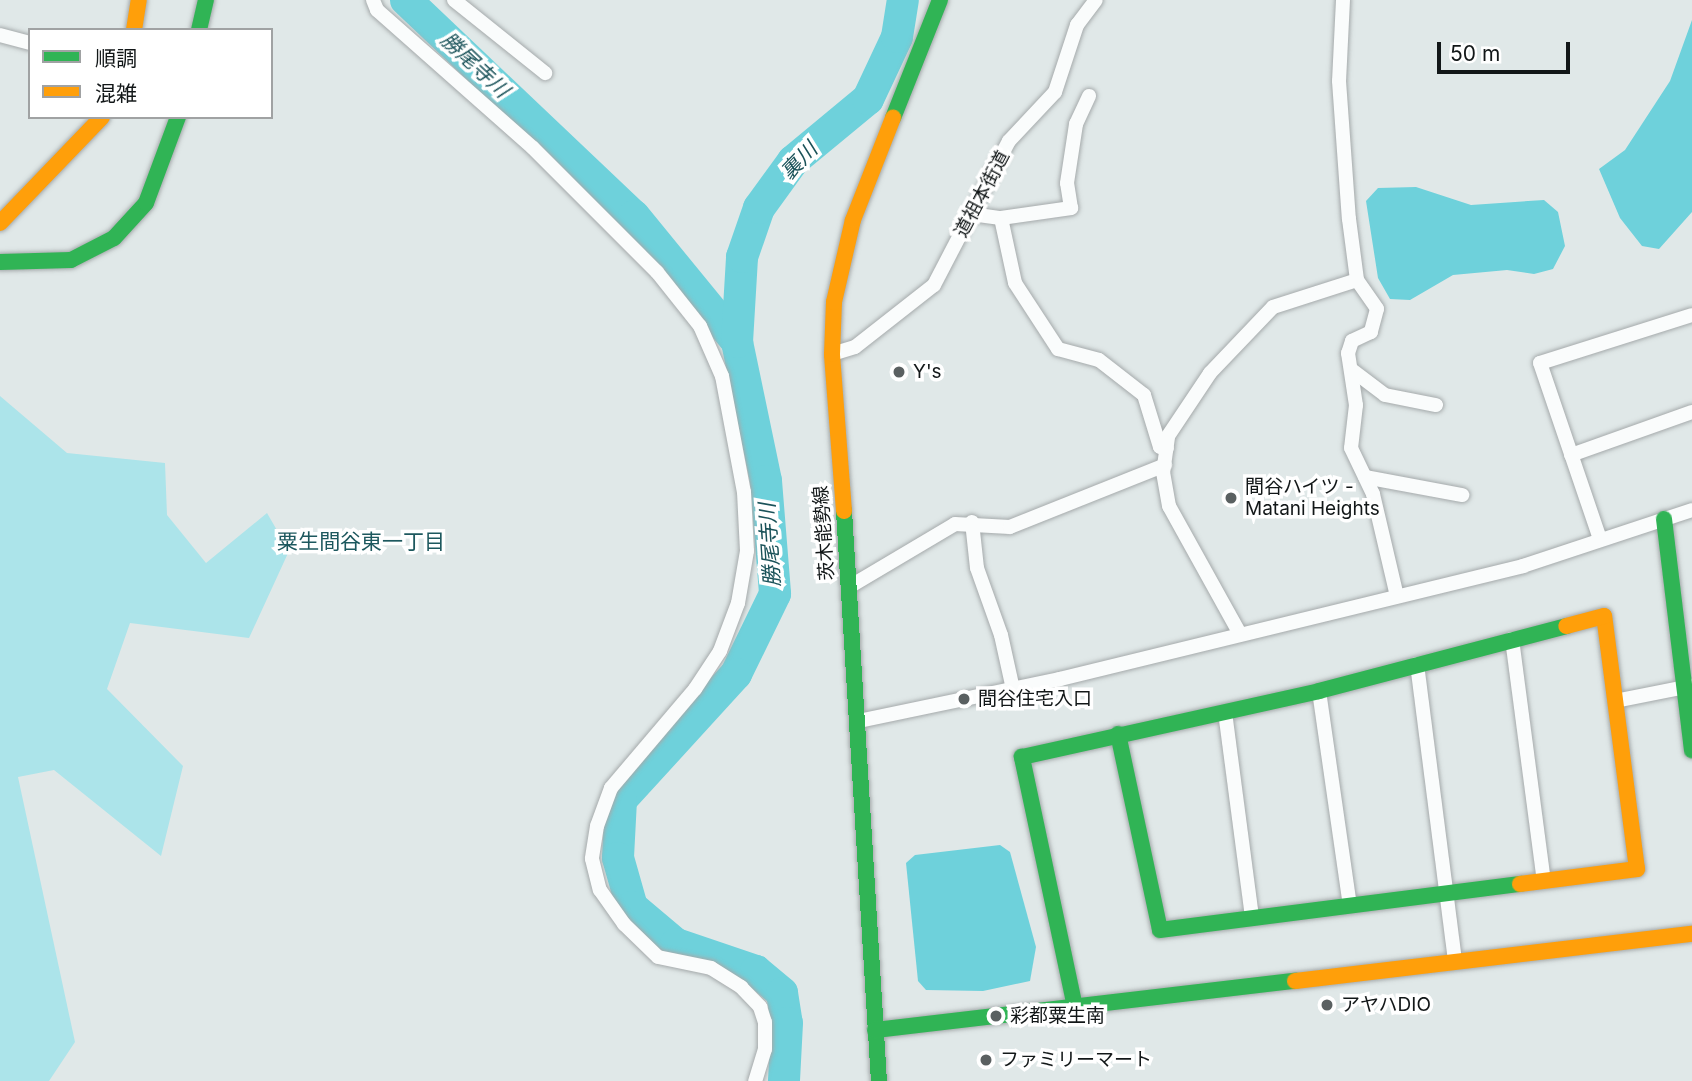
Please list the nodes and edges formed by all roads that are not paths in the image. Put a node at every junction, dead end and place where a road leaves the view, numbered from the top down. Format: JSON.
{"nodes":[{"id":1,"x":139,"y":0,"type":"edge"},
{"id":2,"x":206,"y":0,"type":"edge"},
{"id":3,"x":373,"y":0,"type":"edge"},
{"id":4,"x":454,"y":0,"type":"edge"},
{"id":5,"x":940,"y":0,"type":"edge"},
{"id":6,"x":1096,"y":0,"type":"edge"},
{"id":7,"x":1343,"y":0,"type":"edge"},
{"id":8,"x":134,"y":28,"type":"edge"},
{"id":9,"x":199,"y":28,"type":"edge"},
{"id":10,"x":0,"y":35,"type":"edge"},
{"id":11,"x":28,"y":42,"type":"edge"},
{"id":12,"x":545,"y":73,"type":"dead end"},
{"id":13,"x":1089,"y":96,"type":"dead end"},
{"id":14,"x":100,"y":119,"type":"edge"},
{"id":15,"x":177,"y":119,"type":"edge"},
{"id":16,"x":971,"y":214,"type":"junction"},
{"id":17,"x":1001,"y":218,"type":"junction"},
{"id":18,"x":0,"y":223,"type":"edge"},
{"id":19,"x":0,"y":262,"type":"edge"},
{"id":20,"x":1357,"y":281,"type":"junction"},
{"id":21,"x":1692,"y":315,"type":"edge"},
{"id":22,"x":832,"y":354,"type":"junction"},
{"id":23,"x":1352,"y":370,"type":"junction"},
{"id":24,"x":1436,"y":405,"type":"dead end"},
{"id":25,"x":1692,"y":412,"type":"edge"},
{"id":26,"x":1167,"y":448,"type":"junction"},
{"id":27,"x":1571,"y":455,"type":"junction"},
{"id":28,"x":1164,"y":465,"type":"junction"},
{"id":29,"x":1365,"y":477,"type":"junction"},
{"id":30,"x":1462,"y":495,"type":"dead end"},
{"id":31,"x":1692,"y":510,"type":"edge"},
{"id":32,"x":1664,"y":519,"type":"junction"},
{"id":33,"x":972,"y":522,"type":"junction"},
{"id":34,"x":1600,"y":539,"type":"junction"},
{"id":35,"x":849,"y":587,"type":"junction"},
{"id":36,"x":1397,"y":596,"type":"junction"},
{"id":37,"x":1240,"y":635,"type":"junction"},
{"id":38,"x":1512,"y":639,"type":"junction"},
{"id":39,"x":1417,"y":664,"type":"junction"},
{"id":40,"x":1688,"y":687,"type":"edge"},
{"id":41,"x":1013,"y":688,"type":"junction"},
{"id":42,"x":1319,"y":691,"type":"junction"},
{"id":43,"x":1615,"y":701,"type":"junction"},
{"id":44,"x":1225,"y":712,"type":"junction"},
{"id":45,"x":859,"y":721,"type":"junction"},
{"id":46,"x":1118,"y":734,"type":"junction"},
{"id":47,"x":1692,"y":750,"type":"edge"},
{"id":48,"x":1544,"y":881,"type":"junction"},
{"id":49,"x":1447,"y":893,"type":"junction"},
{"id":50,"x":1350,"y":906,"type":"junction"},
{"id":51,"x":1252,"y":918,"type":"junction"},
{"id":52,"x":1692,"y":934,"type":"edge"},
{"id":53,"x":1455,"y":962,"type":"junction"},
{"id":54,"x":1075,"y":1007,"type":"junction"},
{"id":55,"x":876,"y":1030,"type":"junction"},
{"id":56,"x":755,"y":1081,"type":"edge"},
{"id":57,"x":879,"y":1081,"type":"edge"}],
"edges":[{"from":1,"to":8,"type":"street"},
{"from":2,"to":9,"type":"street"},
{"from":3,"to":56,"type":"street"},
{"from":4,"to":12,"type":"street"},
{"from":5,"to":22,"type":"street","name":"茨木能勢線"},
{"from":6,"to":16,"type":"street","name":"道祖本街道"},
{"from":7,"to":20,"type":"street"},
{"from":10,"to":11,"type":"street"},
{"from":13,"to":17,"type":"street"},
{"from":14,"to":18,"type":"street"},
{"from":15,"to":19,"type":"street"},
{"from":16,"to":17,"type":"street"},
{"from":16,"to":22,"type":"street","name":"道祖本街道"},
{"from":17,"to":26,"type":"street"},
{"from":20,"to":23,"type":"street"},
{"from":20,"to":26,"type":"street"},
{"from":21,"to":27,"type":"street"},
{"from":22,"to":35,"type":"street","name":"茨木能勢線"},
{"from":23,"to":24,"type":"street"},
{"from":23,"to":29,"type":"street"},
{"from":25,"to":27,"type":"street"},
{"from":26,"to":28,"type":"street"},
{"from":27,"to":34,"type":"street"},
{"from":28,"to":33,"type":"street"},
{"from":28,"to":37,"type":"street"},
{"from":29,"to":30,"type":"street"},
{"from":29,"to":36,"type":"street"},
{"from":31,"to":32,"type":"street"},
{"from":32,"to":34,"type":"street"},
{"from":32,"to":40,"type":"street"},
{"from":33,"to":35,"type":"street"},
{"from":33,"to":41,"type":"street"},
{"from":34,"to":36,"type":"street"},
{"from":35,"to":45,"type":"street","name":"茨木能勢線"},
{"from":36,"to":37,"type":"street"},
{"from":37,"to":41,"type":"street"},
{"from":38,"to":39,"type":"street"},
{"from":38,"to":43,"type":"street"},
{"from":38,"to":48,"type":"street"},
{"from":39,"to":42,"type":"street"},
{"from":39,"to":49,"type":"street"},
{"from":40,"to":43,"type":"street"},
{"from":40,"to":47,"type":"street"},
{"from":41,"to":45,"type":"street"},
{"from":42,"to":44,"type":"street"},
{"from":42,"to":50,"type":"street"},
{"from":43,"to":48,"type":"street"},
{"from":44,"to":46,"type":"street"},
{"from":44,"to":51,"type":"street"},
{"from":45,"to":55,"type":"street","name":"茨木能勢線"},
{"from":46,"to":51,"type":"street"},
{"from":46,"to":54,"type":"street"},
{"from":48,"to":49,"type":"street"},
{"from":49,"to":50,"type":"street"},
{"from":49,"to":53,"type":"street"},
{"from":50,"to":51,"type":"street"},
{"from":52,"to":53,"type":"street"},
{"from":53,"to":54,"type":"street"},
{"from":54,"to":55,"type":"street"},
{"from":55,"to":57,"type":"street","name":"茨木能勢線"}]}
